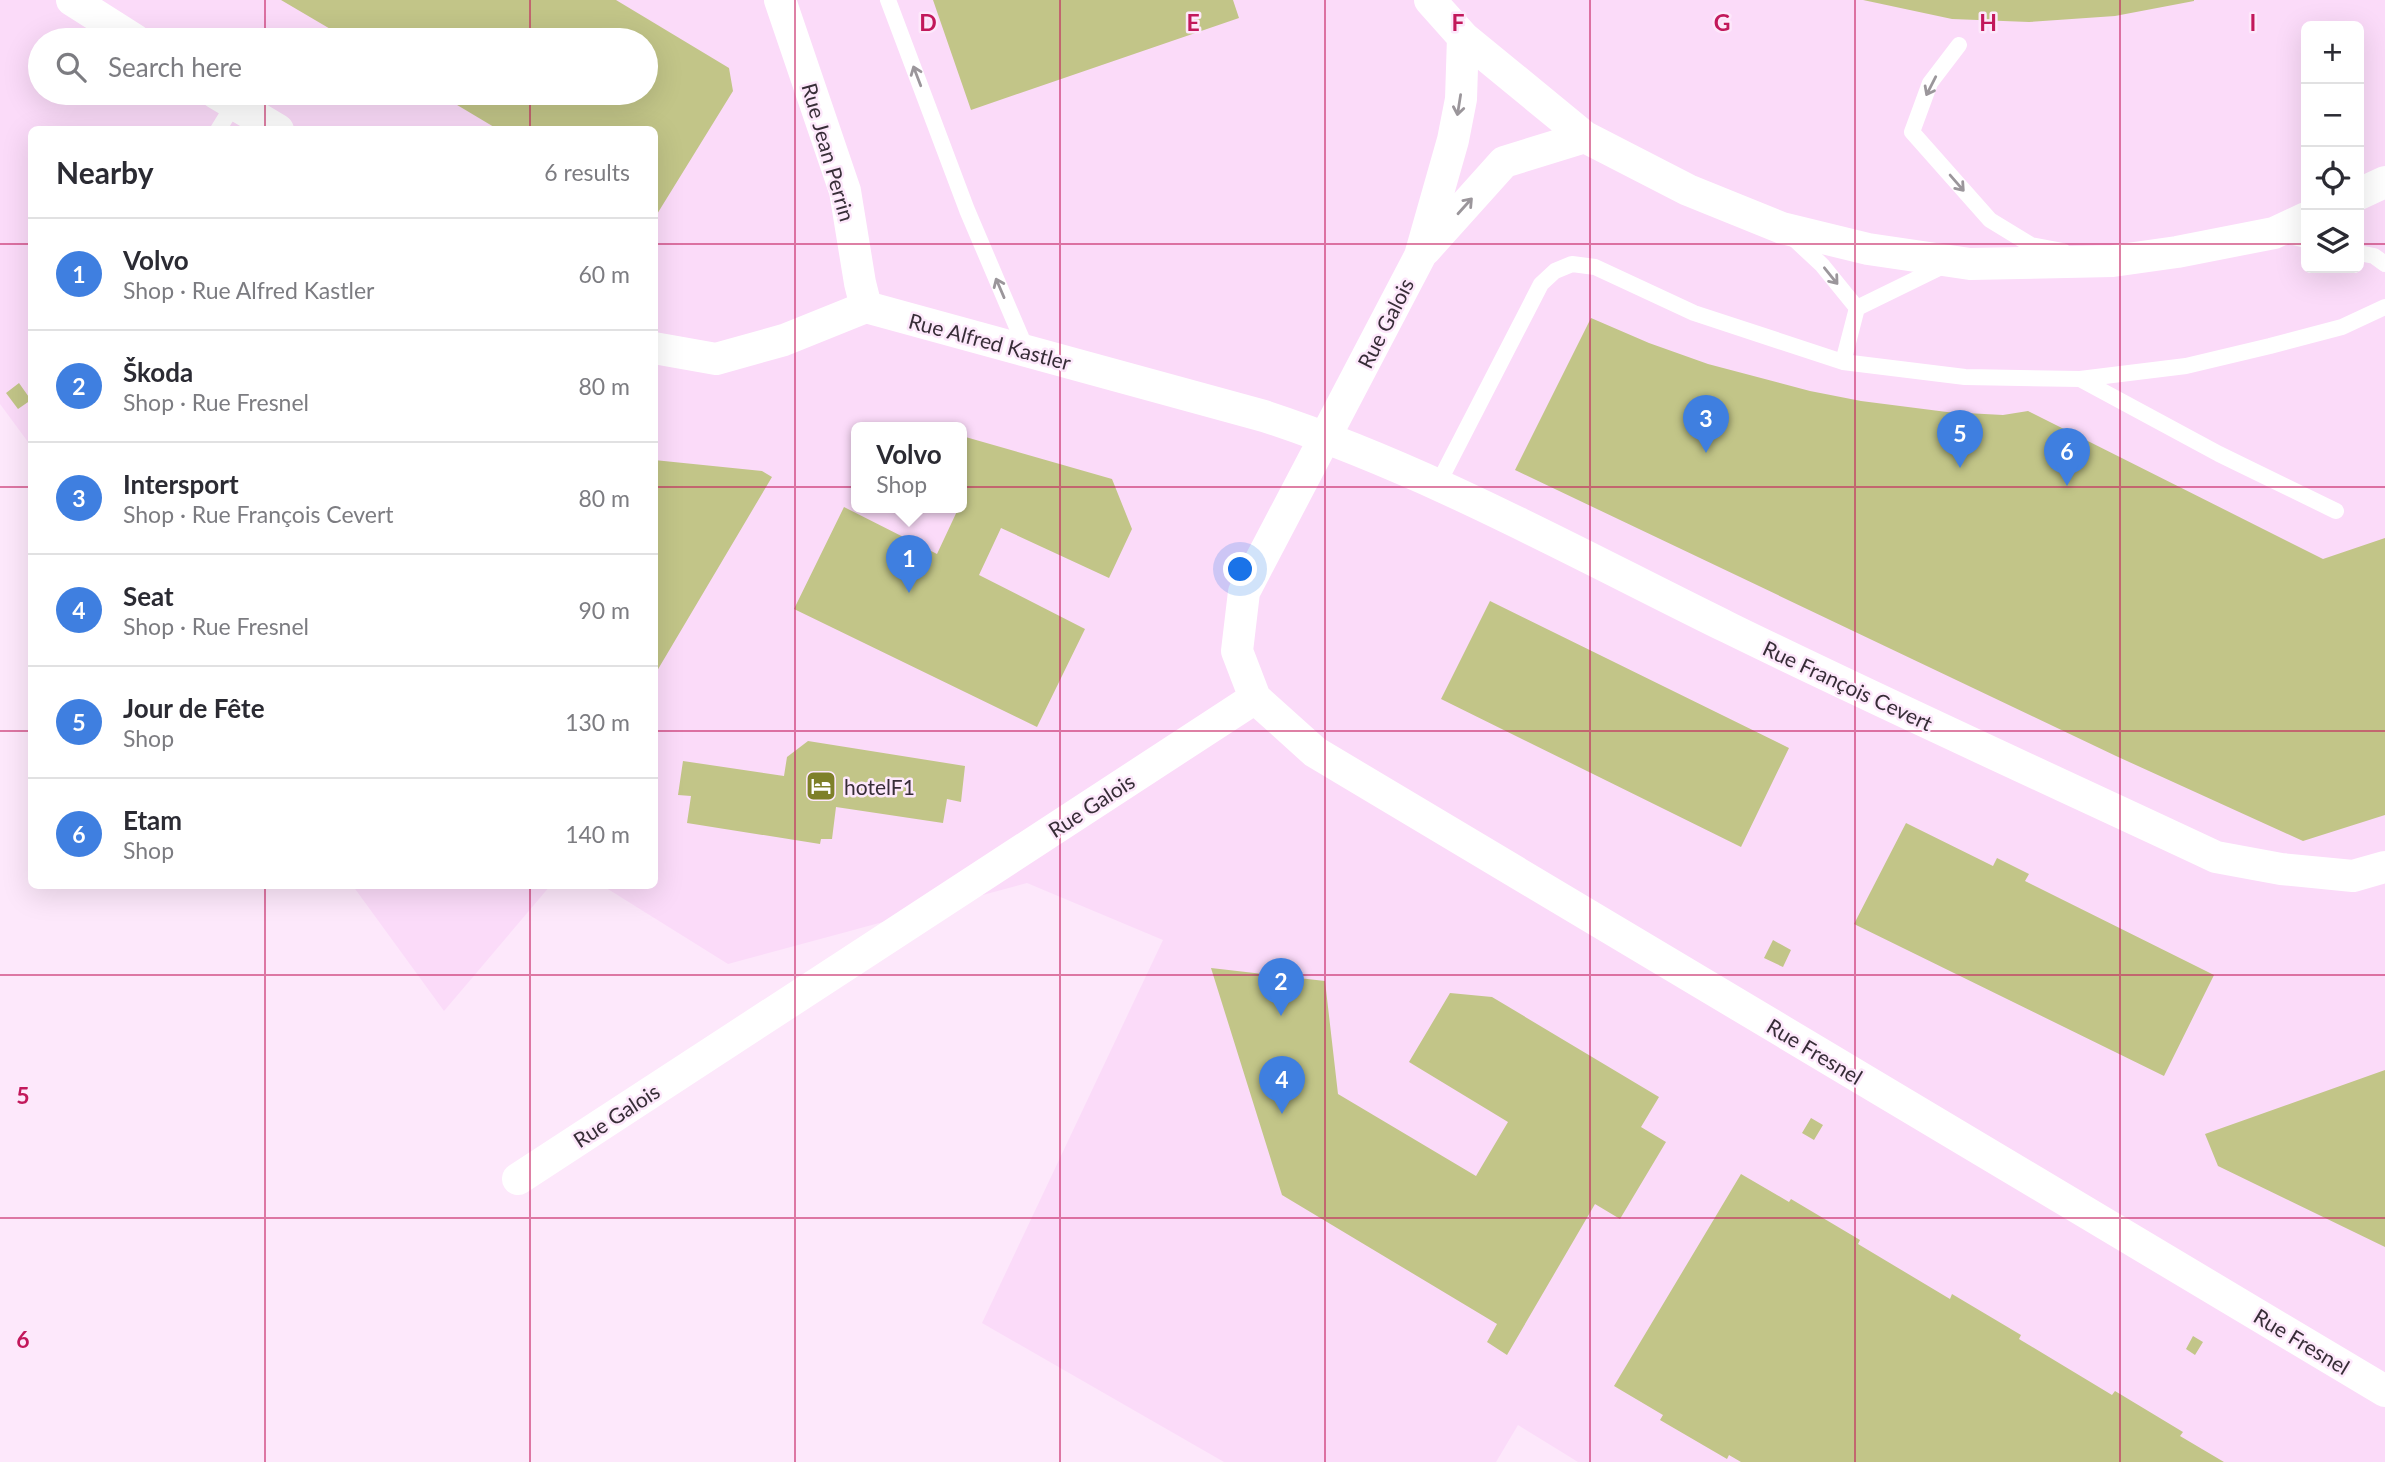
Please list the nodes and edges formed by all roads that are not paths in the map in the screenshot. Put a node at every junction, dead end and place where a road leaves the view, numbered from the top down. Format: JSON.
{"nodes":[{"id":1,"x":72,"y":0,"type":"edge"},
{"id":2,"x":780,"y":0,"type":"edge"},
{"id":3,"x":888,"y":0,"type":"edge"},
{"id":4,"x":1430,"y":0,"type":"edge"},
{"id":5,"x":116,"y":28,"type":"edge"},
{"id":6,"x":1463,"y":37,"type":"junction"},
{"id":7,"x":1959,"y":45,"type":"dead end"},
{"id":8,"x":223,"y":109,"type":"edge"},
{"id":9,"x":268,"y":126,"type":"edge"},
{"id":10,"x":1585,"y":137,"type":"junction"},
{"id":11,"x":2385,"y":182,"type":"edge"},
{"id":12,"x":2364,"y":192,"type":"edge"},
{"id":13,"x":2301,"y":220,"type":"edge"},
{"id":14,"x":1782,"y":228,"type":"junction"},
{"id":15,"x":2274,"y":233,"type":"junction"},
{"id":16,"x":2301,"y":239,"type":"edge"},
{"id":17,"x":2364,"y":254,"type":"edge"},
{"id":18,"x":1420,"y":256,"type":"junction"},
{"id":19,"x":1952,"y":261,"type":"junction"},
{"id":20,"x":2113,"y":261,"type":"junction"},
{"id":21,"x":2385,"y":264,"type":"edge"},
{"id":22,"x":866,"y":307,"type":"junction"},
{"id":23,"x":2385,"y":307,"type":"edge"},
{"id":24,"x":1857,"y":308,"type":"junction"},
{"id":25,"x":658,"y":349,"type":"edge"},
{"id":26,"x":1027,"y":351,"type":"junction"},
{"id":27,"x":1843,"y":362,"type":"junction"},
{"id":28,"x":2080,"y":379,"type":"junction"},
{"id":29,"x":1326,"y":437,"type":"junction"},
{"id":30,"x":1438,"y":484,"type":"junction"},
{"id":31,"x":2336,"y":511,"type":"dead end"},
{"id":32,"x":1255,"y":698,"type":"junction"},
{"id":33,"x":2385,"y":867,"type":"edge"},
{"id":34,"x":518,"y":1179,"type":"dead end"},
{"id":35,"x":2385,"y":1391,"type":"edge"}],
"edges":[{"from":1,"to":5,"type":"street"},
{"from":2,"to":22,"type":"street","name":"Rue Jean Perrin"},
{"from":26,"to":3,"type":"lane","one_way":true},
{"from":4,"to":6,"type":"street"},
{"from":6,"to":10,"type":"street"},
{"from":6,"to":18,"type":"street","name":"Rue Galois","one_way":true},
{"from":7,"to":20,"type":"lane","one_way":true},
{"from":8,"to":9,"type":"street"},
{"from":10,"to":14,"type":"street"},
{"from":18,"to":10,"type":"street","name":"Rue Galois","one_way":true},
{"from":11,"to":12,"type":"street"},
{"from":13,"to":15,"type":"street"},
{"from":14,"to":19,"type":"street"},
{"from":14,"to":24,"type":"lane","one_way":true},
{"from":15,"to":16,"type":"lane"},
{"from":15,"to":20,"type":"street"},
{"from":17,"to":21,"type":"lane"},
{"from":18,"to":29,"type":"street","name":"Rue Galois"},
{"from":19,"to":20,"type":"street"},
{"from":19,"to":24,"type":"lane"},
{"from":22,"to":25,"type":"street"},
{"from":22,"to":26,"type":"street","name":"Rue Alfred Kastler"},
{"from":23,"to":28,"type":"lane"},
{"from":24,"to":27,"type":"lane"},
{"from":26,"to":29,"type":"street","name":"Rue Alfred Kastler"},
{"from":27,"to":28,"type":"lane"},
{"from":27,"to":30,"type":"lane"},
{"from":28,"to":31,"type":"lane"},
{"from":29,"to":30,"type":"street","name":"Rue François Cevert"},
{"from":29,"to":32,"type":"street","name":"Rue Galois"},
{"from":30,"to":33,"type":"street","name":"Rue François Cevert"},
{"from":32,"to":34,"type":"street","name":"Rue Galois"},
{"from":32,"to":35,"type":"street","name":"Rue Fresnel"}]}
